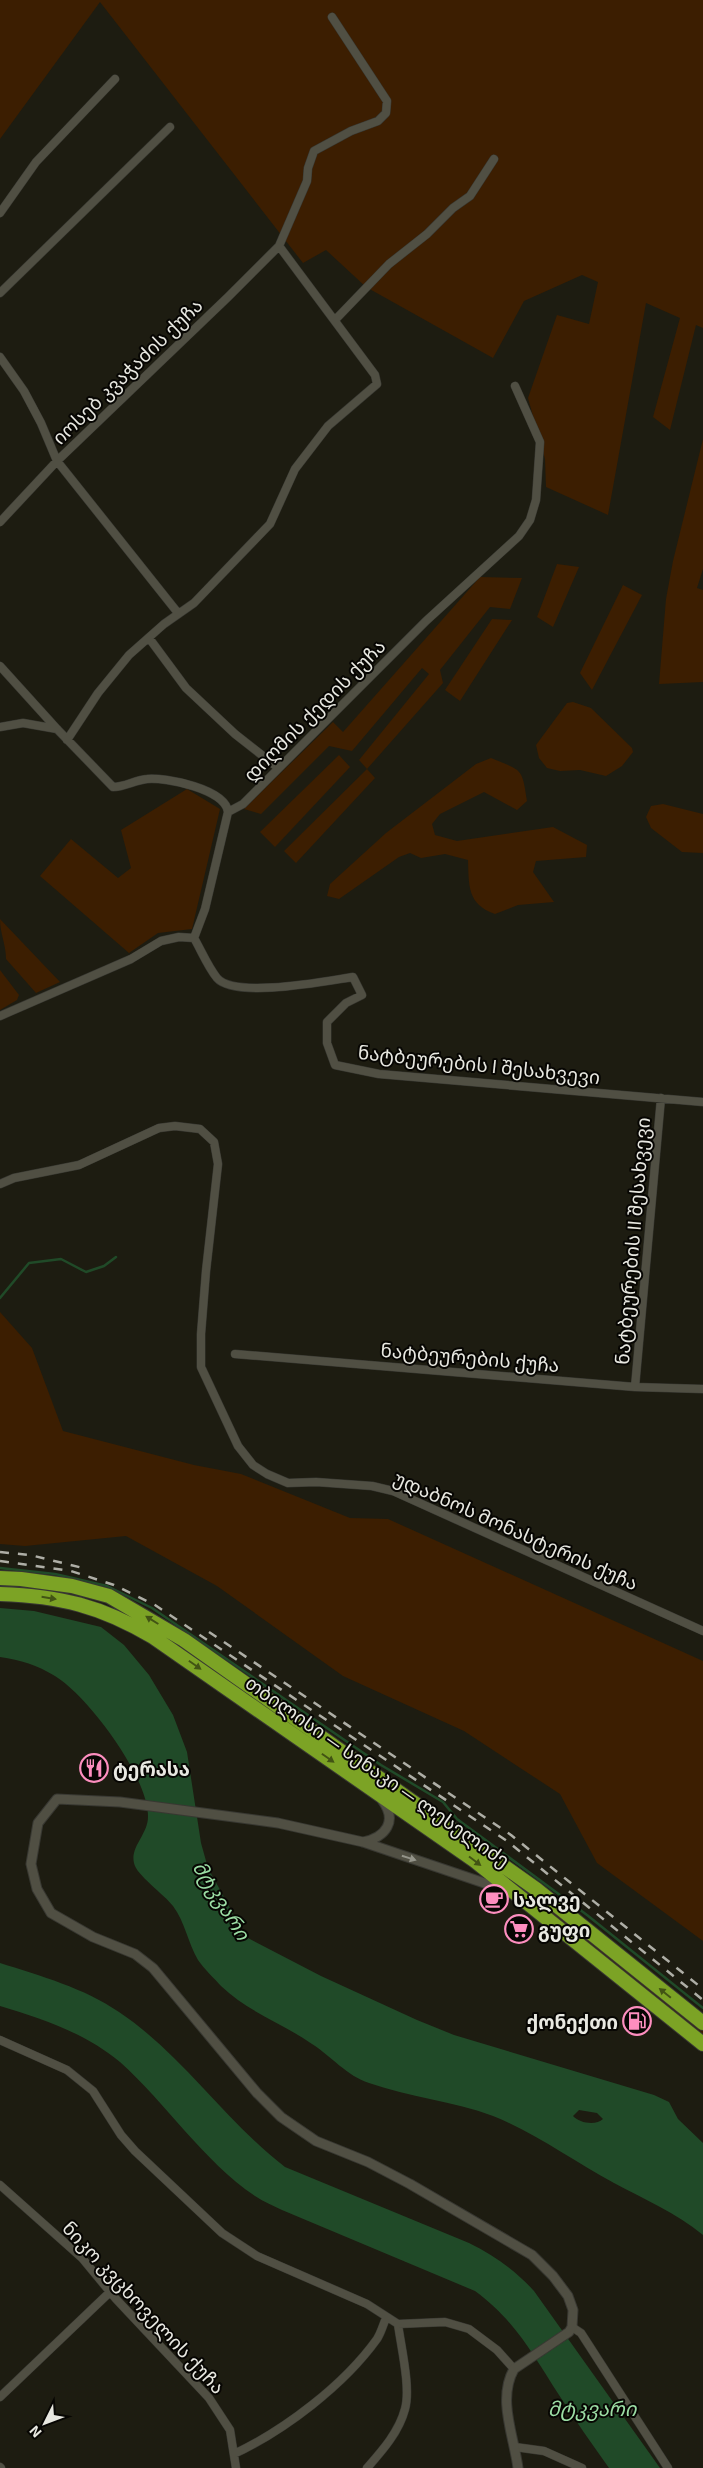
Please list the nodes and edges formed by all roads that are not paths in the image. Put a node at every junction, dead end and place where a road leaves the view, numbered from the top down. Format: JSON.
{"nodes":[{"id":1,"x":332,"y":16,"type":"dead end"},
{"id":2,"x":115,"y":79,"type":"dead end"},
{"id":3,"x":170,"y":127,"type":"dead end"},
{"id":4,"x":494,"y":159,"type":"dead end"},
{"id":5,"x":0,"y":213,"type":"edge"},
{"id":6,"x":278,"y":246,"type":"junction"},
{"id":7,"x":0,"y":293,"type":"edge"},
{"id":8,"x":335,"y":320,"type":"junction"},
{"id":9,"x":0,"y":357,"type":"edge"},
{"id":10,"x":516,"y":386,"type":"dead end"},
{"id":11,"x":57,"y":461,"type":"junction"},
{"id":12,"x":0,"y":522,"type":"edge"},
{"id":13,"x":178,"y":613,"type":"junction"},
{"id":14,"x":149,"y":638,"type":"junction"},
{"id":15,"x":0,"y":666,"type":"edge"},
{"id":16,"x":0,"y":727,"type":"edge"},
{"id":17,"x":57,"y":729,"type":"junction"},
{"id":18,"x":67,"y":740,"type":"junction"},
{"id":19,"x":277,"y":767,"type":"junction"},
{"id":20,"x":228,"y":812,"type":"junction"},
{"id":21,"x":194,"y":938,"type":"junction"},
{"id":22,"x":0,"y":1016,"type":"edge"},
{"id":23,"x":661,"y":1098,"type":"junction"},
{"id":24,"x":703,"y":1102,"type":"edge"},
{"id":25,"x":0,"y":1184,"type":"edge"},
{"id":26,"x":235,"y":1354,"type":"dead end"},
{"id":27,"x":635,"y":1387,"type":"junction"},
{"id":28,"x":703,"y":1389,"type":"edge"},
{"id":29,"x":0,"y":1578,"type":"edge"},
{"id":30,"x":0,"y":1594,"type":"edge"},
{"id":31,"x":703,"y":1631,"type":"edge"},
{"id":32,"x":374,"y":1789,"type":"junction"},
{"id":33,"x":363,"y":1842,"type":"junction"},
{"id":34,"x":522,"y":1897,"type":"junction"},
{"id":35,"x":703,"y":2023,"type":"edge"},
{"id":36,"x":0,"y":2040,"type":"edge"},
{"id":37,"x":703,"y":2044,"type":"edge"},
{"id":38,"x":0,"y":2185,"type":"edge"},
{"id":39,"x":110,"y":2292,"type":"junction"},
{"id":40,"x":386,"y":2318,"type":"junction"},
{"id":41,"x":398,"y":2324,"type":"junction"},
{"id":42,"x":571,"y":2330,"type":"junction"},
{"id":43,"x":514,"y":2369,"type":"junction"},
{"id":44,"x":0,"y":2397,"type":"edge"},
{"id":45,"x":515,"y":2447,"type":"junction"},
{"id":46,"x":234,"y":2454,"type":"junction"},
{"id":47,"x":236,"y":2468,"type":"edge"},
{"id":48,"x":367,"y":2468,"type":"edge"},
{"id":49,"x":518,"y":2468,"type":"edge"},
{"id":50,"x":582,"y":2468,"type":"edge"},
{"id":51,"x":668,"y":2468,"type":"edge"}],
"edges":[{"from":1,"to":6,"type":"street"},
{"from":2,"to":5,"type":"street"},
{"from":3,"to":7,"type":"street"},
{"from":4,"to":8,"type":"street"},
{"from":6,"to":8,"type":"street"},
{"from":6,"to":11,"type":"street","name":"იოსებ კვაჭაძის ქუჩა"},
{"from":8,"to":13,"type":"street"},
{"from":9,"to":11,"type":"street"},
{"from":10,"to":19,"type":"street","name":"დიღმის ქედის ქუჩა"},
{"from":11,"to":12,"type":"street","name":"იოსებ კვაჭაძის ქუჩა"},
{"from":11,"to":13,"type":"street"},
{"from":13,"to":14,"type":"street"},
{"from":14,"to":18,"type":"street"},
{"from":14,"to":19,"type":"street"},
{"from":15,"to":17,"type":"street"},
{"from":16,"to":17,"type":"street"},
{"from":17,"to":18,"type":"street"},
{"from":18,"to":20,"type":"street"},
{"from":19,"to":20,"type":"street","name":"დიღმის ქედის ქუჩა"},
{"from":20,"to":21,"type":"street"},
{"from":21,"to":22,"type":"street"},
{"from":21,"to":23,"type":"street","name":"ნატბეურების I შესახვევი"},
{"from":23,"to":24,"type":"street","name":"ნატბეურების I შესახვევი"},
{"from":23,"to":27,"type":"street","name":"ნატბეურების II შესახვევი"},
{"from":25,"to":31,"type":"street","name":"უდაბნოს მონასტერის ქუჩა"},
{"from":26,"to":27,"type":"street","name":"ნატბეურების ქუჩა"},
{"from":27,"to":28,"type":"street","name":"ნატბეურების ქუჩა"},
{"from":35,"to":29,"type":"highway","name":"თბილისი — სენაკი — ლესელიძე","one_way":true},
{"from":30,"to":32,"type":"highway","name":"თბილისი — სენაკი — ლესელიძე","one_way":true},
{"from":32,"to":33,"type":"street"},
{"from":32,"to":34,"type":"highway","name":"თბილისი — სენაკი — ლესელიძე","one_way":true},
{"from":33,"to":34,"type":"street","one_way":true},
{"from":33,"to":42,"type":"street"},
{"from":34,"to":37,"type":"highway","name":"თბილისი — სენაკი — ლესელიძე"},
{"from":36,"to":40,"type":"street"},
{"from":38,"to":39,"type":"street","name":"ნიკო კვცხოველის ქუჩა"},
{"from":39,"to":44,"type":"street"},
{"from":39,"to":46,"type":"street","name":"ნიკო კვცხოველის ქუჩა"},
{"from":40,"to":41,"type":"street"},
{"from":40,"to":46,"type":"street"},
{"from":41,"to":43,"type":"street"},
{"from":41,"to":48,"type":"street"},
{"from":42,"to":43,"type":"street"},
{"from":42,"to":51,"type":"street"},
{"from":43,"to":45,"type":"street"},
{"from":45,"to":49,"type":"street"},
{"from":45,"to":50,"type":"street"},
{"from":46,"to":47,"type":"street","name":"ნიკო კვცხოველის ქუჩა"}]}
